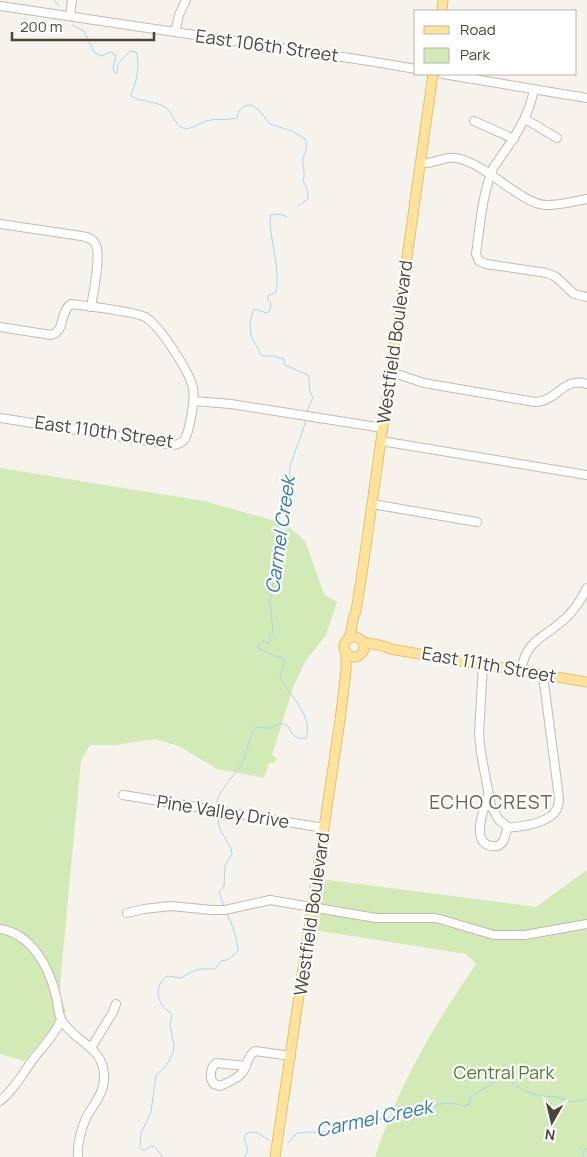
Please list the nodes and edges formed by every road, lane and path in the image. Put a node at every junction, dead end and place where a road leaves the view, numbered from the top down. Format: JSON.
{"nodes":[{"id":1,"x":72,"y":0,"type":"edge"},
{"id":2,"x":186,"y":0,"type":"edge"},
{"id":3,"x":0,"y":6,"type":"edge"},
{"id":4,"x":70,"y":16,"type":"junction"},
{"id":5,"x":175,"y":32,"type":"junction"},
{"id":6,"x":414,"y":69,"type":"edge"},
{"id":7,"x":433,"y":75,"type":"edge"},
{"id":8,"x":449,"y":75,"type":"edge"},
{"id":9,"x":534,"y":90,"type":"junction"},
{"id":10,"x":587,"y":98,"type":"edge"},
{"id":11,"x":525,"y":119,"type":"junction"},
{"id":12,"x":474,"y":121,"type":"dead end"},
{"id":13,"x":557,"y":138,"type":"dead end"},
{"id":14,"x":514,"y":139,"type":"junction"},
{"id":15,"x":420,"y":163,"type":"junction"},
{"id":16,"x":490,"y":174,"type":"junction"},
{"id":17,"x":587,"y":199,"type":"edge"},
{"id":18,"x":0,"y":224,"type":"edge"},
{"id":19,"x":587,"y":296,"type":"edge"},
{"id":20,"x":91,"y":307,"type":"junction"},
{"id":21,"x":0,"y":327,"type":"edge"},
{"id":22,"x":391,"y":372,"type":"junction"},
{"id":23,"x":587,"y":384,"type":"edge"},
{"id":24,"x":194,"y":401,"type":"junction"},
{"id":25,"x":0,"y":418,"type":"edge"},
{"id":26,"x":383,"y":428,"type":"junction"},
{"id":27,"x":381,"y":441,"type":"junction"},
{"id":28,"x":587,"y":475,"type":"edge"},
{"id":29,"x":372,"y":504,"type":"junction"},
{"id":30,"x":477,"y":522,"type":"dead end"},
{"id":31,"x":587,"y":588,"type":"edge"},
{"id":32,"x":356,"y":611,"type":"junction"},
{"id":33,"x":349,"y":638,"type":"junction"},
{"id":34,"x":361,"y":641,"type":"junction"},
{"id":35,"x":390,"y":649,"type":"junction"},
{"id":36,"x":346,"y":652,"type":"junction"},
{"id":37,"x":360,"y":654,"type":"junction"},
{"id":38,"x":483,"y":664,"type":"junction"},
{"id":39,"x":346,"y":671,"type":"junction"},
{"id":40,"x":521,"y":671,"type":"junction"},
{"id":41,"x":544,"y":675,"type":"junction"},
{"id":42,"x":587,"y":682,"type":"edge"},
{"id":43,"x":488,"y":794,"type":"junction"},
{"id":44,"x":122,"y":796,"type":"dead end"},
{"id":45,"x":508,"y":827,"type":"junction"},
{"id":46,"x":324,"y":828,"type":"junction"},
{"id":47,"x":313,"y":906,"type":"junction"},
{"id":48,"x":127,"y":914,"type":"dead end"},
{"id":49,"x":587,"y":924,"type":"edge"},
{"id":50,"x":0,"y":929,"type":"edge"},
{"id":51,"x":116,"y":1004,"type":"dead end"},
{"id":52,"x":61,"y":1020,"type":"junction"},
{"id":53,"x":91,"y":1048,"type":"junction"},
{"id":54,"x":291,"y":1056,"type":"junction"},
{"id":55,"x":246,"y":1066,"type":"dead end"},
{"id":56,"x":0,"y":1100,"type":"edge"},
{"id":57,"x":78,"y":1157,"type":"edge"},
{"id":58,"x":275,"y":1157,"type":"edge"}],
"edges":[{"from":1,"to":4,"type":"street"},
{"from":2,"to":5,"type":"street"},
{"from":3,"to":4,"type":"street","name":"East 106th Street"},
{"from":4,"to":5,"type":"street","name":"East 106th Street"},
{"from":5,"to":6,"type":"street","name":"East 106th Street"},
{"from":7,"to":15,"type":"main road","name":"Westfield Boulevard"},
{"from":8,"to":9,"type":"street"},
{"from":9,"to":10,"type":"street"},
{"from":9,"to":11,"type":"street"},
{"from":11,"to":13,"type":"street"},
{"from":11,"to":14,"type":"street"},
{"from":12,"to":14,"type":"street"},
{"from":14,"to":16,"type":"street"},
{"from":15,"to":16,"type":"street"},
{"from":15,"to":22,"type":"main road","name":"Westfield Boulevard"},
{"from":16,"to":17,"type":"street"},
{"from":16,"to":19,"type":"street"},
{"from":18,"to":20,"type":"street"},
{"from":20,"to":21,"type":"street"},
{"from":20,"to":24,"type":"street"},
{"from":22,"to":23,"type":"street"},
{"from":22,"to":26,"type":"main road","name":"Westfield Boulevard"},
{"from":24,"to":25,"type":"street","name":"East 110th Street"},
{"from":24,"to":26,"type":"street"},
{"from":26,"to":27,"type":"main road","name":"Westfield Boulevard"},
{"from":27,"to":28,"type":"street"},
{"from":27,"to":29,"type":"main road","name":"Westfield Boulevard"},
{"from":29,"to":30,"type":"street"},
{"from":29,"to":32,"type":"main road","name":"Westfield Boulevard"},
{"from":31,"to":40,"type":"street"},
{"from":32,"to":33,"type":"main road","name":"Westfield Boulevard"},
{"from":32,"to":34,"type":"main road","name":"Westfield Boulevard"},
{"from":33,"to":34,"type":"main road"},
{"from":33,"to":36,"type":"main road"},
{"from":34,"to":35,"type":"main road","name":"East 111th Street"},
{"from":34,"to":37,"type":"main road"},
{"from":35,"to":37,"type":"main road","name":"East 111th Street"},
{"from":35,"to":38,"type":"main road","name":"East 111th Street"},
{"from":36,"to":37,"type":"main road"},
{"from":36,"to":39,"type":"main road","name":"Westfield Boulevard"},
{"from":37,"to":39,"type":"main road"},
{"from":38,"to":40,"type":"main road","name":"East 111th Street"},
{"from":38,"to":43,"type":"street"},
{"from":39,"to":46,"type":"main road","name":"Westfield Boulevard"},
{"from":40,"to":41,"type":"main road","name":"East 111th Street"},
{"from":41,"to":42,"type":"main road","name":"East 111th Street"},
{"from":41,"to":45,"type":"street"},
{"from":43,"to":45,"type":"street"},
{"from":43,"to":45,"type":"street"},
{"from":44,"to":46,"type":"street","name":"Pine Valley Drive"},
{"from":46,"to":47,"type":"main road","name":"Westfield Boulevard"},
{"from":47,"to":48,"type":"street"},
{"from":47,"to":49,"type":"street"},
{"from":47,"to":54,"type":"main road","name":"Westfield Boulevard"},
{"from":50,"to":52,"type":"street"},
{"from":51,"to":53,"type":"street"},
{"from":52,"to":53,"type":"street"},
{"from":52,"to":56,"type":"street"},
{"from":53,"to":57,"type":"street"},
{"from":54,"to":55,"type":"street"},
{"from":54,"to":58,"type":"main road","name":"Westfield Boulevard"}]}
